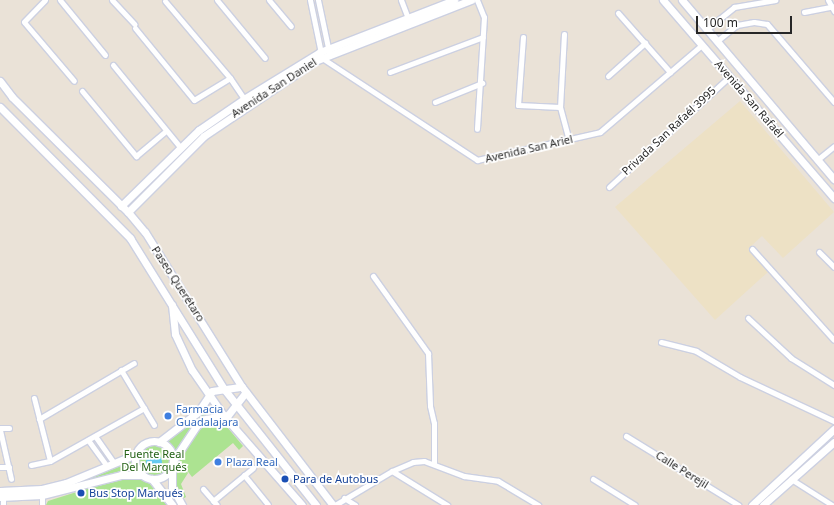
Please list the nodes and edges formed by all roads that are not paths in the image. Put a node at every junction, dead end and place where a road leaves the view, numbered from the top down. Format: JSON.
{"nodes":[{"id":1,"x":44,"y":0,"type":"edge"},
{"id":2,"x":60,"y":0,"type":"edge"},
{"id":3,"x":112,"y":0,"type":"edge"},
{"id":4,"x":217,"y":0,"type":"edge"},
{"id":5,"x":270,"y":0,"type":"edge"},
{"id":6,"x":310,"y":0,"type":"edge"},
{"id":7,"x":318,"y":0,"type":"edge"},
{"id":8,"x":401,"y":0,"type":"edge"},
{"id":9,"x":454,"y":0,"type":"edge"},
{"id":10,"x":471,"y":0,"type":"edge"},
{"id":11,"x":477,"y":0,"type":"edge"},
{"id":12,"x":663,"y":0,"type":"edge"},
{"id":13,"x":682,"y":0,"type":"edge"},
{"id":14,"x":775,"y":0,"type":"edge"},
{"id":15,"x":828,"y":0,"type":"edge"},
{"id":16,"x":165,"y":1,"type":"edge"},
{"id":17,"x":833,"y":8,"type":"edge"},
{"id":18,"x":804,"y":12,"type":"dead end"},
{"id":19,"x":618,"y":13,"type":"dead end"},
{"id":20,"x":409,"y":21,"type":"junction"},
{"id":21,"x":291,"y":26,"type":"dead end"},
{"id":22,"x":707,"y":29,"type":"junction"},
{"id":23,"x":564,"y":34,"type":"dead end"},
{"id":24,"x":483,"y":37,"type":"junction"},
{"id":25,"x":523,"y":37,"type":"dead end"},
{"id":26,"x":717,"y":41,"type":"junction"},
{"id":27,"x":644,"y":44,"type":"junction"},
{"id":28,"x":702,"y":45,"type":"junction"},
{"id":29,"x":106,"y":55,"type":"dead end"},
{"id":30,"x":321,"y":55,"type":"junction"},
{"id":31,"x":329,"y":56,"type":"junction"},
{"id":32,"x":265,"y":58,"type":"dead end"},
{"id":33,"x":113,"y":64,"type":"dead end"},
{"id":34,"x":390,"y":72,"type":"dead end"},
{"id":35,"x":670,"y":72,"type":"junction"},
{"id":36,"x":608,"y":76,"type":"dead end"},
{"id":37,"x":730,"y":76,"type":"junction"},
{"id":38,"x":230,"y":78,"type":"junction"},
{"id":39,"x":74,"y":80,"type":"dead end"},
{"id":40,"x":0,"y":81,"type":"edge"},
{"id":41,"x":482,"y":83,"type":"junction"},
{"id":42,"x":82,"y":92,"type":"dead end"},
{"id":43,"x":244,"y":99,"type":"junction"},
{"id":44,"x":435,"y":102,"type":"dead end"},
{"id":45,"x":834,"y":102,"type":"edge"},
{"id":46,"x":0,"y":107,"type":"edge"},
{"id":47,"x":560,"y":107,"type":"junction"},
{"id":48,"x":219,"y":120,"type":"junction"},
{"id":49,"x":790,"y":128,"type":"junction"},
{"id":50,"x":477,"y":129,"type":"dead end"},
{"id":51,"x":166,"y":131,"type":"junction"},
{"id":52,"x":781,"y":136,"type":"junction"},
{"id":53,"x":569,"y":140,"type":"junction"},
{"id":54,"x":834,"y":146,"type":"edge"},
{"id":55,"x":182,"y":148,"type":"junction"},
{"id":56,"x":817,"y":160,"type":"junction"},
{"id":57,"x":834,"y":179,"type":"edge"},
{"id":58,"x":610,"y":186,"type":"dead end"},
{"id":59,"x":834,"y":198,"type":"edge"},
{"id":60,"x":121,"y":206,"type":"junction"},
{"id":61,"x":128,"y":212,"type":"junction"},
{"id":62,"x":752,"y":249,"type":"dead end"},
{"id":63,"x":819,"y":252,"type":"dead end"},
{"id":64,"x":834,"y":267,"type":"edge"},
{"id":65,"x":373,"y":276,"type":"dead end"},
{"id":66,"x":172,"y":302,"type":"junction"},
{"id":67,"x":748,"y":318,"type":"dead end"},
{"id":68,"x":834,"y":340,"type":"edge"},
{"id":69,"x":661,"y":342,"type":"dead end"},
{"id":70,"x":134,"y":363,"type":"dead end"},
{"id":71,"x":121,"y":370,"type":"junction"},
{"id":72,"x":834,"y":385,"type":"edge"},
{"id":73,"x":244,"y":389,"type":"junction"},
{"id":74,"x":224,"y":390,"type":"junction"},
{"id":75,"x":209,"y":395,"type":"junction"},
{"id":76,"x":34,"y":398,"type":"dead end"},
{"id":77,"x":235,"y":404,"type":"junction"},
{"id":78,"x":144,"y":408,"type":"junction"},
{"id":79,"x":224,"y":416,"type":"junction"},
{"id":80,"x":39,"y":419,"type":"junction"},
{"id":81,"x":834,"y":421,"type":"edge"},
{"id":82,"x":154,"y":425,"type":"dead end"},
{"id":83,"x":9,"y":428,"type":"dead end"},
{"id":84,"x":0,"y":429,"type":"edge"},
{"id":85,"x":834,"y":429,"type":"edge"},
{"id":86,"x":94,"y":436,"type":"junction"},
{"id":87,"x":626,"y":436,"type":"dead end"},
{"id":88,"x":88,"y":440,"type":"junction"},
{"id":89,"x":159,"y":442,"type":"junction"},
{"id":90,"x":833,"y":445,"type":"edge"},
{"id":91,"x":136,"y":454,"type":"junction"},
{"id":92,"x":50,"y":461,"type":"junction"},
{"id":93,"x":434,"y":463,"type":"junction"},
{"id":94,"x":172,"y":464,"type":"junction"},
{"id":95,"x":31,"y":465,"type":"dead end"},
{"id":96,"x":111,"y":465,"type":"junction"},
{"id":97,"x":0,"y":467,"type":"edge"},
{"id":98,"x":9,"y":467,"type":"junction"},
{"id":99,"x":253,"y":468,"type":"dead end"},
{"id":100,"x":392,"y":471,"type":"junction"},
{"id":101,"x":142,"y":475,"type":"junction"},
{"id":102,"x":244,"y":475,"type":"junction"},
{"id":103,"x":11,"y":479,"type":"dead end"},
{"id":104,"x":152,"y":479,"type":"junction"},
{"id":105,"x":594,"y":479,"type":"dead end"},
{"id":106,"x":791,"y":479,"type":"junction"},
{"id":107,"x":203,"y":490,"type":"dead end"},
{"id":108,"x":42,"y":492,"type":"junction"},
{"id":109,"x":1,"y":495,"type":"edge"},
{"id":110,"x":344,"y":498,"type":"junction"},
{"id":111,"x":215,"y":503,"type":"edge"},
{"id":112,"x":3,"y":505,"type":"edge"},
{"id":113,"x":42,"y":505,"type":"edge"},
{"id":114,"x":172,"y":505,"type":"edge"},
{"id":115,"x":182,"y":505,"type":"edge"},
{"id":116,"x":268,"y":505,"type":"edge"},
{"id":117,"x":302,"y":505,"type":"edge"},
{"id":118,"x":316,"y":505,"type":"edge"},
{"id":119,"x":334,"y":505,"type":"edge"},
{"id":120,"x":355,"y":505,"type":"edge"},
{"id":121,"x":447,"y":505,"type":"edge"},
{"id":122,"x":538,"y":505,"type":"edge"},
{"id":123,"x":635,"y":505,"type":"edge"},
{"id":124,"x":738,"y":505,"type":"edge"},
{"id":125,"x":752,"y":505,"type":"edge"},
{"id":126,"x":763,"y":505,"type":"edge"},
{"id":127,"x":832,"y":505,"type":"edge"}],
"edges":[{"from":1,"to":39,"type":"street"},
{"from":2,"to":29,"type":"street"},
{"from":3,"to":38,"type":"street"},
{"from":4,"to":32,"type":"street"},
{"from":5,"to":21,"type":"street"},
{"from":6,"to":30,"type":"street"},
{"from":7,"to":31,"type":"street"},
{"from":8,"to":20,"type":"street"},
{"from":9,"to":20,"type":"street","name":"Avenida San Daniel"},
{"from":10,"to":20,"type":"street","name":"Avenida San Daniel"},
{"from":11,"to":24,"type":"street"},
{"from":12,"to":28,"type":"street","name":"Avenida San Rafaél"},
{"from":13,"to":22,"type":"street","name":"Avenida San Rafaél"},
{"from":14,"to":22,"type":"street"},
{"from":15,"to":17,"type":"street"},
{"from":16,"to":38,"type":"street"},
{"from":17,"to":18,"type":"street"},
{"from":19,"to":27,"type":"street"},
{"from":20,"to":31,"type":"street","name":"Avenida San Daniel"},
{"from":22,"to":26,"type":"street","name":"Avenida San Rafaél"},
{"from":23,"to":47,"type":"street"},
{"from":24,"to":34,"type":"street"},
{"from":24,"to":41,"type":"street"},
{"from":25,"to":47,"type":"street"},
{"from":26,"to":45,"type":"street"},
{"from":26,"to":49,"type":"street","name":"Avenida San Rafaél"},
{"from":27,"to":35,"type":"street"},
{"from":27,"to":36,"type":"street"},
{"from":28,"to":35,"type":"street","name":"Avenida San Ariel"},
{"from":28,"to":37,"type":"street","name":"Avenida San Rafaél"},
{"from":30,"to":31,"type":"street","name":"Avenida San Daniel"},
{"from":30,"to":31,"type":"street","name":"Avenida San Ariel"},
{"from":30,"to":43,"type":"street","name":"Avenida San Daniel"},
{"from":30,"to":48,"type":"street","name":"Avenida San Daniel"},
{"from":31,"to":53,"type":"street","name":"Avenida San Ariel"},
{"from":33,"to":51,"type":"street"},
{"from":35,"to":53,"type":"street","name":"Avenida San Ariel"},
{"from":37,"to":52,"type":"street","name":"Avenida San Rafaél"},
{"from":37,"to":58,"type":"street","name":"Privada San Rafaél 3995"},
{"from":38,"to":43,"type":"street"},
{"from":40,"to":60,"type":"street","name":"Paseo Querétaro"},
{"from":41,"to":44,"type":"street"},
{"from":41,"to":50,"type":"street"},
{"from":42,"to":51,"type":"street"},
{"from":43,"to":48,"type":"street","name":"Avenida San Daniel"},
{"from":46,"to":66,"type":"street","name":"Paseo Querétaro"},
{"from":47,"to":53,"type":"street"},
{"from":48,"to":55,"type":"street","name":"Avenida San Daniel"},
{"from":48,"to":61,"type":"street","name":"Avenida San Daniel"},
{"from":49,"to":52,"type":"street"},
{"from":49,"to":56,"type":"street","name":"Avenida San Rafaél"},
{"from":51,"to":55,"type":"street"},
{"from":52,"to":59,"type":"street","name":"Avenida San Rafaél"},
{"from":54,"to":56,"type":"street"},
{"from":55,"to":60,"type":"street","name":"Avenida San Daniel"},
{"from":56,"to":57,"type":"street","name":"Avenida San Rafaél"},
{"from":60,"to":61,"type":"street","name":"Paseo Querétaro"},
{"from":61,"to":73,"type":"street","name":"Paseo Querétaro"},
{"from":62,"to":68,"type":"street"},
{"from":63,"to":64,"type":"street"},
{"from":65,"to":93,"type":"street"},
{"from":66,"to":74,"type":"street","name":"Paseo Querétaro"},
{"from":66,"to":75,"type":"street"},
{"from":67,"to":72,"type":"street"},
{"from":69,"to":81,"type":"street"},
{"from":70,"to":71,"type":"street"},
{"from":71,"to":78,"type":"street"},
{"from":71,"to":80,"type":"street"},
{"from":73,"to":74,"type":"street"},
{"from":73,"to":77,"type":"street"},
{"from":73,"to":119,"type":"street","name":"Paseo Querétaro"},
{"from":74,"to":75,"type":"street"},
{"from":74,"to":77,"type":"street","name":"Paseo Querétaro"},
{"from":75,"to":79,"type":"street"},
{"from":75,"to":89,"type":"street"},
{"from":76,"to":80,"type":"street"},
{"from":77,"to":79,"type":"street"},
{"from":77,"to":118,"type":"street","name":"Paseo Querétaro"},
{"from":78,"to":82,"type":"street"},
{"from":78,"to":86,"type":"street"},
{"from":79,"to":94,"type":"street"},
{"from":79,"to":117,"type":"street"},
{"from":80,"to":92,"type":"street"},
{"from":83,"to":84,"type":"street"},
{"from":84,"to":98,"type":"street"},
{"from":85,"to":125,"type":"street"},
{"from":86,"to":88,"type":"street"},
{"from":86,"to":96,"type":"street"},
{"from":87,"to":124,"type":"street","name":"Calle Perejil"},
{"from":88,"to":92,"type":"street"},
{"from":88,"to":96,"type":"street"},
{"from":89,"to":91,"type":"street"},
{"from":89,"to":94,"type":"street"},
{"from":90,"to":106,"type":"street"},
{"from":91,"to":96,"type":"street"},
{"from":91,"to":101,"type":"street"},
{"from":92,"to":95,"type":"street"},
{"from":93,"to":100,"type":"street"},
{"from":93,"to":122,"type":"street"},
{"from":94,"to":104,"type":"street"},
{"from":94,"to":115,"type":"street"},
{"from":96,"to":108,"type":"street"},
{"from":97,"to":98,"type":"street"},
{"from":98,"to":103,"type":"street"},
{"from":99,"to":102,"type":"street"},
{"from":100,"to":110,"type":"street"},
{"from":100,"to":121,"type":"street"},
{"from":101,"to":104,"type":"street"},
{"from":101,"to":108,"type":"street"},
{"from":102,"to":111,"type":"street"},
{"from":102,"to":116,"type":"street"},
{"from":104,"to":114,"type":"street"},
{"from":105,"to":123,"type":"street"},
{"from":106,"to":126,"type":"street"},
{"from":106,"to":127,"type":"street"},
{"from":107,"to":111,"type":"street"},
{"from":108,"to":109,"type":"street"},
{"from":108,"to":113,"type":"street"},
{"from":109,"to":112,"type":"street"},
{"from":110,"to":119,"type":"street"},
{"from":110,"to":120,"type":"street"}]}
